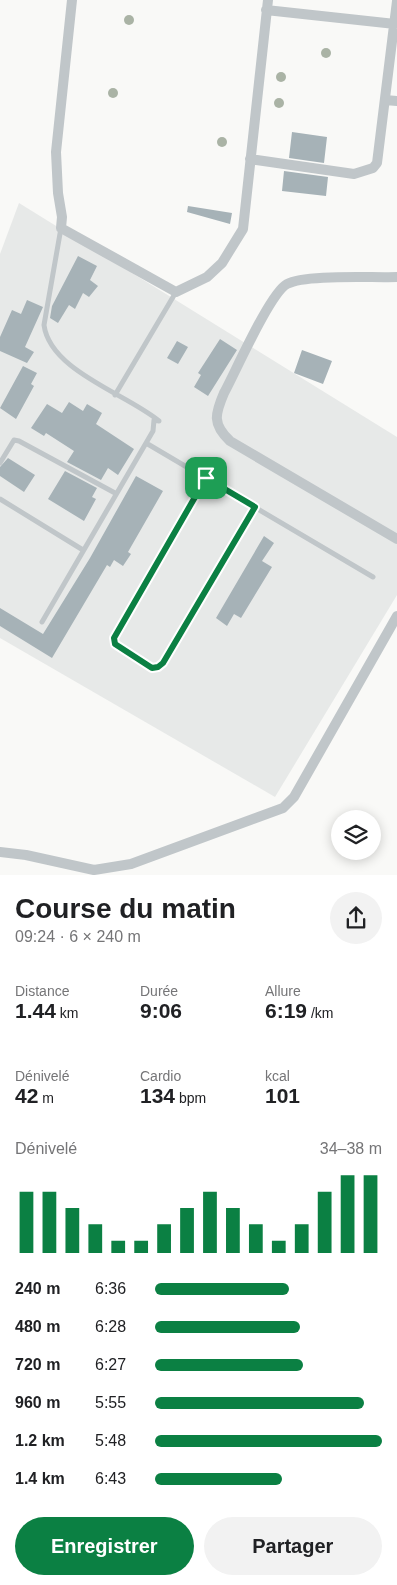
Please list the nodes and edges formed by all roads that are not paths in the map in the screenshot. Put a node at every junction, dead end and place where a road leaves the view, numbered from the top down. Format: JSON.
{"nodes":[{"id":1,"x":72,"y":0,"type":"edge"},
{"id":2,"x":397,"y":1,"type":"edge"},
{"id":3,"x":267,"y":5,"type":"edge"},
{"id":4,"x":395,"y":24,"type":"junction"},
{"id":5,"x":385,"y":100,"type":"junction"},
{"id":6,"x":397,"y":101,"type":"edge"},
{"id":7,"x":250,"y":160,"type":"junction"},
{"id":8,"x":61,"y":228,"type":"junction"},
{"id":9,"x":397,"y":277,"type":"edge"},
{"id":10,"x":176,"y":292,"type":"junction"},
{"id":11,"x":115,"y":395,"type":"junction"},
{"id":12,"x":146,"y":442,"type":"junction"},
{"id":13,"x":0,"y":464,"type":"edge"},
{"id":14,"x":206,"y":478,"type":"junction"},
{"id":15,"x":115,"y":493,"type":"junction"},
{"id":16,"x":0,"y":499,"type":"edge"},
{"id":17,"x":255,"y":507,"type":"junction"},
{"id":18,"x":397,"y":539,"type":"edge"},
{"id":19,"x":83,"y":550,"type":"junction"},
{"id":20,"x":374,"y":577,"type":"dead end"},
{"id":21,"x":397,"y":616,"type":"edge"},
{"id":22,"x":42,"y":622,"type":"dead end"},
{"id":23,"x":0,"y":852,"type":"edge"}],
"edges":[{"from":1,"to":8,"type":"street"},
{"from":2,"to":4,"type":"street"},
{"from":3,"to":4,"type":"street"},
{"from":3,"to":7,"type":"street"},
{"from":4,"to":5,"type":"street"},
{"from":5,"to":6,"type":"street"},
{"from":5,"to":7,"type":"street"},
{"from":7,"to":10,"type":"street"},
{"from":8,"to":10,"type":"street"},
{"from":8,"to":11,"type":"lane"},
{"from":9,"to":18,"type":"street"},
{"from":10,"to":11,"type":"lane"},
{"from":11,"to":12,"type":"lane"},
{"from":12,"to":14,"type":"lane"},
{"from":12,"to":15,"type":"lane"},
{"from":13,"to":15,"type":"lane"},
{"from":14,"to":17,"type":"lane"},
{"from":14,"to":17,"type":"lane"},
{"from":15,"to":19,"type":"lane"},
{"from":16,"to":19,"type":"lane"},
{"from":17,"to":20,"type":"lane"},
{"from":19,"to":22,"type":"lane"},
{"from":21,"to":23,"type":"street"}]}
